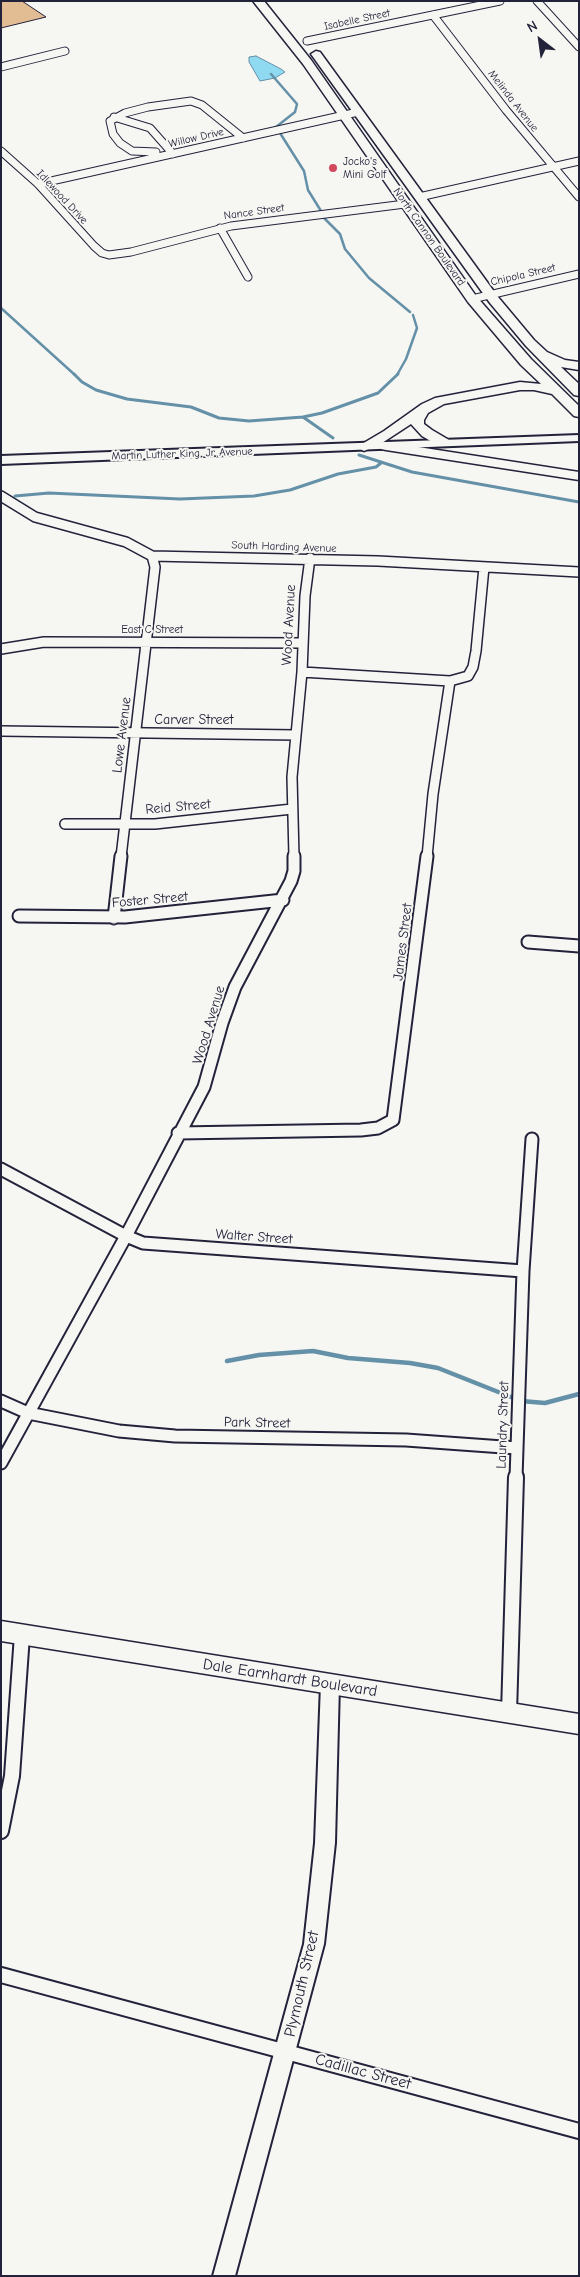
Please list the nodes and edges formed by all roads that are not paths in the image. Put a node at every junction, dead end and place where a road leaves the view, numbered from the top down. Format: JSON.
{"nodes":[{"id":1,"x":258,"y":1,"type":"edge"},
{"id":2,"x":273,"y":1,"type":"edge"},
{"id":3,"x":498,"y":1,"type":"edge"},
{"id":4,"x":537,"y":1,"type":"edge"},
{"id":5,"x":433,"y":15,"type":"junction"},
{"id":6,"x":291,"y":20,"type":"dead end"},
{"id":7,"x":579,"y":34,"type":"edge"},
{"id":8,"x":569,"y":36,"type":"junction"},
{"id":9,"x":304,"y":38,"type":"joint"},
{"id":10,"x":579,"y":47,"type":"edge"},
{"id":11,"x":65,"y":51,"type":"dead end"},
{"id":12,"x":1,"y":67,"type":"edge"},
{"id":13,"x":358,"y":112,"type":"junction"},
{"id":14,"x":343,"y":115,"type":"junction"},
{"id":15,"x":114,"y":118,"type":"junction"},
{"id":16,"x":243,"y":138,"type":"junction"},
{"id":17,"x":1,"y":151,"type":"edge"},
{"id":18,"x":171,"y":152,"type":"junction"},
{"id":19,"x":579,"y":161,"type":"edge"},
{"id":20,"x":553,"y":167,"type":"junction"},
{"id":21,"x":38,"y":184,"type":"junction"},
{"id":22,"x":419,"y":197,"type":"junction"},
{"id":23,"x":579,"y":197,"type":"edge"},
{"id":24,"x":405,"y":204,"type":"junction"},
{"id":25,"x":220,"y":228,"type":"junction"},
{"id":26,"x":109,"y":255,"type":"joint"},
{"id":27,"x":579,"y":274,"type":"edge"},
{"id":28,"x":248,"y":277,"type":"dead end"},
{"id":29,"x":490,"y":295,"type":"junction"},
{"id":30,"x":472,"y":298,"type":"junction"},
{"id":31,"x":534,"y":347,"type":"junction"},
{"id":32,"x":526,"y":362,"type":"junction"},
{"id":33,"x":579,"y":366,"type":"edge"},
{"id":34,"x":495,"y":389,"type":"junction"},
{"id":35,"x":555,"y":391,"type":"junction"},
{"id":36,"x":579,"y":392,"type":"edge"},
{"id":37,"x":422,"y":411,"type":"junction"},
{"id":38,"x":579,"y":412,"type":"edge"},
{"id":39,"x":579,"y":438,"type":"edge"},
{"id":40,"x":444,"y":443,"type":"junction"},
{"id":41,"x":386,"y":446,"type":"junction"},
{"id":42,"x":364,"y":447,"type":"junction"},
{"id":43,"x":1,"y":460,"type":"edge"},
{"id":44,"x":579,"y":476,"type":"edge"},
{"id":45,"x":1,"y":496,"type":"edge"},
{"id":46,"x":152,"y":556,"type":"junction"},
{"id":47,"x":310,"y":558,"type":"junction"},
{"id":48,"x":484,"y":567,"type":"junction"},
{"id":49,"x":579,"y":572,"type":"edge"},
{"id":50,"x":146,"y":642,"type":"junction"},
{"id":51,"x":303,"y":642,"type":"junction"},
{"id":52,"x":1,"y":649,"type":"edge"},
{"id":53,"x":302,"y":672,"type":"junction"},
{"id":54,"x":450,"y":681,"type":"junction"},
{"id":55,"x":1,"y":731,"type":"edge"},
{"id":56,"x":136,"y":733,"type":"junction"},
{"id":57,"x":296,"y":735,"type":"junction"},
{"id":58,"x":292,"y":809,"type":"junction"},
{"id":59,"x":65,"y":824,"type":"dead end"},
{"id":60,"x":124,"y":824,"type":"junction"},
{"id":61,"x":283,"y":900,"type":"junction"},
{"id":62,"x":19,"y":916,"type":"dead end"},
{"id":63,"x":114,"y":918,"type":"junction"},
{"id":64,"x":528,"y":942,"type":"dead end"},
{"id":65,"x":579,"y":946,"type":"edge"},
{"id":66,"x":178,"y":1133,"type":"junction"},
{"id":67,"x":532,"y":1139,"type":"dead end"},
{"id":68,"x":1,"y":1169,"type":"edge"},
{"id":69,"x":126,"y":1236,"type":"junction"},
{"id":70,"x":523,"y":1271,"type":"junction"},
{"id":71,"x":1,"y":1401,"type":"edge"},
{"id":72,"x":28,"y":1413,"type":"junction"},
{"id":73,"x":517,"y":1448,"type":"junction"},
{"id":74,"x":1,"y":1462,"type":"edge"},
{"id":75,"x":11,"y":1633,"type":"edge"},
{"id":76,"x":330,"y":1684,"type":"junction"},
{"id":77,"x":509,"y":1713,"type":"junction"},
{"id":78,"x":579,"y":1724,"type":"edge"},
{"id":79,"x":1,"y":1831,"type":"edge"},
{"id":80,"x":1,"y":1975,"type":"edge"},
{"id":81,"x":286,"y":2051,"type":"junction"},
{"id":82,"x":579,"y":2131,"type":"edge"},
{"id":83,"x":224,"y":2276,"type":"edge"}],
"edges":[{"from":1,"to":14,"type":"main road","name":"North Cannon Boulevard"},
{"from":2,"to":6,"type":"main road"},
{"from":3,"to":5,"type":"street","name":"Isabelle Street"},
{"from":4,"to":8,"type":"street"},
{"from":5,"to":9,"type":"street","name":"Isabelle Street"},
{"from":5,"to":20,"type":"street","name":"Melinda Avenue"},
{"from":7,"to":8,"type":"street"},
{"from":8,"to":10,"type":"street"},
{"from":9,"to":13,"type":"main road","name":"North Cannon Boulevard"},
{"from":11,"to":12,"type":"street"},
{"from":13,"to":14,"type":"street","name":"Willow Drive"},
{"from":13,"to":22,"type":"main road","name":"North Cannon Boulevard"},
{"from":14,"to":16,"type":"street","name":"Willow Drive"},
{"from":14,"to":24,"type":"main road","name":"North Cannon Boulevard"},
{"from":15,"to":16,"type":"street"},
{"from":15,"to":18,"type":"street"},
{"from":15,"to":18,"type":"street"},
{"from":16,"to":18,"type":"street","name":"Willow Drive"},
{"from":17,"to":21,"type":"street","name":"Idlewood Drive"},
{"from":18,"to":21,"type":"street","name":"Willow Drive"},
{"from":19,"to":20,"type":"street"},
{"from":20,"to":22,"type":"street"},
{"from":20,"to":23,"type":"street","name":"Melinda Avenue"},
{"from":21,"to":26,"type":"street","name":"Idlewood Drive"},
{"from":22,"to":29,"type":"main road","name":"North Cannon Boulevard"},
{"from":24,"to":25,"type":"street","name":"Nance Street"},
{"from":24,"to":30,"type":"main road","name":"North Cannon Boulevard"},
{"from":25,"to":26,"type":"street","name":"Nance Street"},
{"from":25,"to":28,"type":"street"},
{"from":27,"to":29,"type":"street","name":"Chipola Street"},
{"from":29,"to":30,"type":"street","name":"Chipola Street"},
{"from":29,"to":31,"type":"main road","name":"North Cannon Boulevard"},
{"from":30,"to":32,"type":"main road","name":"North Cannon Boulevard"},
{"from":31,"to":33,"type":"main road"},
{"from":31,"to":36,"type":"main road","name":"North Cannon Boulevard"},
{"from":32,"to":34,"type":"main road"},
{"from":32,"to":35,"type":"main road","name":"North Cannon Boulevard"},
{"from":34,"to":35,"type":"main road"},
{"from":34,"to":37,"type":"main road"},
{"from":35,"to":38,"type":"main road","name":"North Cannon Boulevard"},
{"from":37,"to":40,"type":"main road"},
{"from":37,"to":42,"type":"main road"},
{"from":39,"to":40,"type":"main road"},
{"from":40,"to":41,"type":"main road"},
{"from":41,"to":42,"type":"main road","name":"Martin Luther King, Jr. Avenue"},
{"from":41,"to":44,"type":"main road"},
{"from":42,"to":43,"type":"main road","name":"Martin Luther King, Jr. Avenue"},
{"from":45,"to":46,"type":"street","name":"South Harding Avenue"},
{"from":46,"to":47,"type":"street","name":"South Harding Avenue"},
{"from":46,"to":50,"type":"street","name":"Lowe Avenue"},
{"from":47,"to":48,"type":"street","name":"South Harding Avenue"},
{"from":47,"to":51,"type":"street","name":"Wood Avenue"},
{"from":48,"to":49,"type":"street","name":"South Harding Avenue"},
{"from":48,"to":54,"type":"street"},
{"from":50,"to":51,"type":"street","name":"East C Street"},
{"from":50,"to":52,"type":"street","name":"East C Street"},
{"from":50,"to":56,"type":"street","name":"Lowe Avenue"},
{"from":51,"to":53,"type":"street","name":"Wood Avenue"},
{"from":53,"to":54,"type":"street"},
{"from":53,"to":57,"type":"street","name":"Wood Avenue"},
{"from":54,"to":66,"type":"street","name":"James Street"},
{"from":55,"to":56,"type":"street","name":"Carver Street"},
{"from":56,"to":57,"type":"street","name":"Carver Street"},
{"from":56,"to":60,"type":"street","name":"Lowe Avenue"},
{"from":57,"to":58,"type":"street","name":"Wood Avenue"},
{"from":58,"to":60,"type":"street","name":"Reid Street"},
{"from":58,"to":61,"type":"street","name":"Wood Avenue"},
{"from":59,"to":60,"type":"street","name":"Reid Street"},
{"from":60,"to":63,"type":"street","name":"Lowe Avenue"},
{"from":61,"to":63,"type":"street","name":"Foster Street"},
{"from":61,"to":66,"type":"street","name":"Wood Avenue"},
{"from":62,"to":63,"type":"street","name":"Foster Street"},
{"from":64,"to":65,"type":"street"},
{"from":66,"to":69,"type":"street","name":"Wood Avenue"},
{"from":67,"to":70,"type":"street","name":"Laundry Street"},
{"from":68,"to":69,"type":"street","name":"Walter Street"},
{"from":69,"to":70,"type":"street","name":"Walter Street"},
{"from":69,"to":72,"type":"street","name":"Wood Avenue"},
{"from":70,"to":73,"type":"street","name":"Laundry Street"},
{"from":71,"to":72,"type":"street","name":"Park Street"},
{"from":72,"to":73,"type":"street","name":"Park Street"},
{"from":72,"to":74,"type":"street","name":"Wood Avenue"},
{"from":73,"to":77,"type":"street","name":"Laundry Street"},
{"from":75,"to":76,"type":"main road","name":"Dale Earnhardt Boulevard"},
{"from":75,"to":79,"type":"street"},
{"from":76,"to":77,"type":"main road","name":"Dale Earnhardt Boulevard"},
{"from":76,"to":81,"type":"street","name":"Plymouth Street"},
{"from":77,"to":78,"type":"main road","name":"Dale Earnhardt Boulevard"},
{"from":80,"to":81,"type":"street","name":"Cadillac Street"},
{"from":81,"to":82,"type":"street","name":"Cadillac Street"},
{"from":81,"to":83,"type":"street","name":"Plymouth Street"}]}
